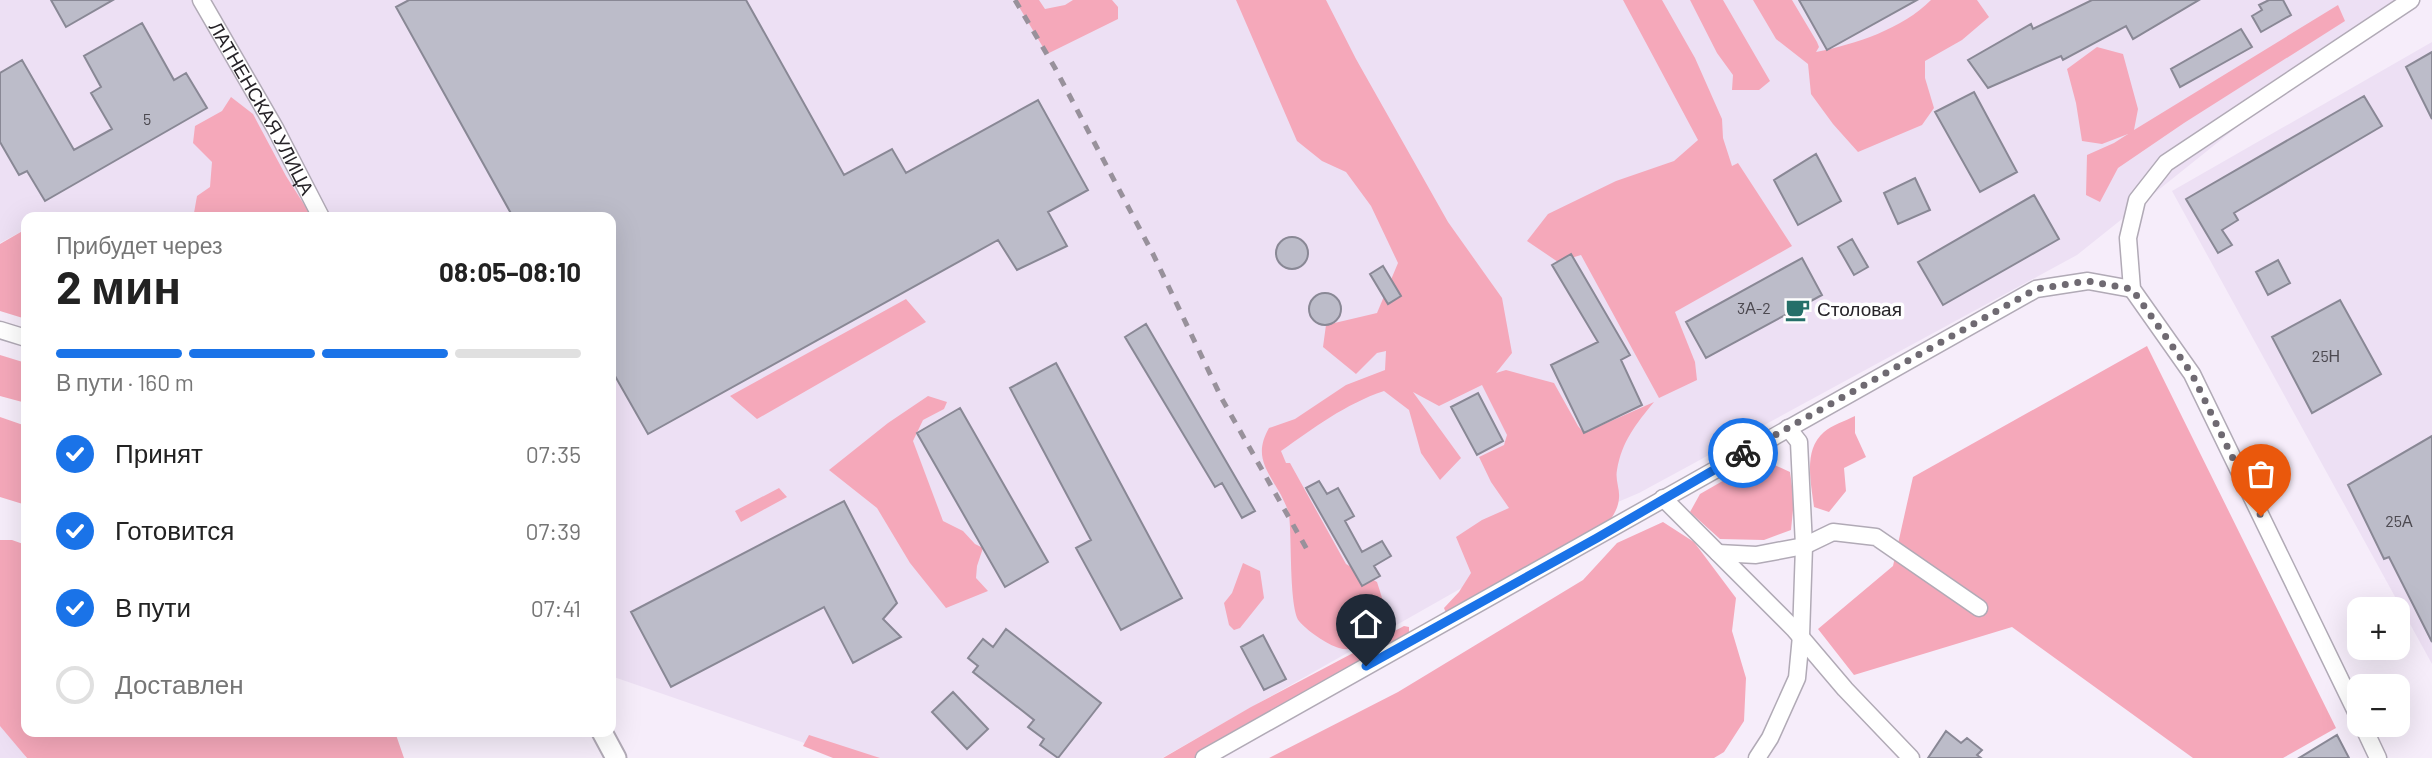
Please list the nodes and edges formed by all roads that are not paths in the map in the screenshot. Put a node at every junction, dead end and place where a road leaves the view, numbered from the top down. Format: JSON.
{"nodes":[{"id":1,"x":201,"y":0,"type":"edge"},
{"id":2,"x":2411,"y":0,"type":"edge"},
{"id":3,"x":318,"y":212,"type":"edge"},
{"id":4,"x":2132,"y":289,"type":"junction"},
{"id":5,"x":0,"y":330,"type":"edge"},
{"id":6,"x":21,"y":336,"type":"edge"},
{"id":7,"x":1787,"y":428,"type":"junction"},
{"id":8,"x":1663,"y":498,"type":"junction"},
{"id":9,"x":1804,"y":546,"type":"junction"},
{"id":10,"x":1718,"y":553,"type":"junction"},
{"id":11,"x":1979,"y":608,"type":"dead end"},
{"id":12,"x":1801,"y":636,"type":"junction"},
{"id":13,"x":2347,"y":693,"type":"edge"},
{"id":14,"x":605,"y":737,"type":"edge"},
{"id":15,"x":2368,"y":737,"type":"edge"},
{"id":16,"x":616,"y":758,"type":"edge"},
{"id":17,"x":1204,"y":758,"type":"edge"},
{"id":18,"x":1757,"y":758,"type":"edge"},
{"id":19,"x":1911,"y":758,"type":"edge"},
{"id":20,"x":2378,"y":758,"type":"edge"}],
"edges":[{"from":1,"to":3,"type":"street","name":"ЛАТНЕНСКАЯ УЛИЦА"},
{"from":2,"to":4,"type":"street"},
{"from":4,"to":7,"type":"street"},
{"from":4,"to":13,"type":"street"},
{"from":5,"to":6,"type":"street"},
{"from":7,"to":8,"type":"street"},
{"from":7,"to":9,"type":"street"},
{"from":8,"to":10,"type":"street"},
{"from":8,"to":17,"type":"street"},
{"from":9,"to":10,"type":"street"},
{"from":9,"to":11,"type":"street"},
{"from":9,"to":12,"type":"street"},
{"from":10,"to":12,"type":"street"},
{"from":12,"to":18,"type":"street"},
{"from":12,"to":19,"type":"street"},
{"from":14,"to":16,"type":"street"},
{"from":15,"to":20,"type":"street"}]}
